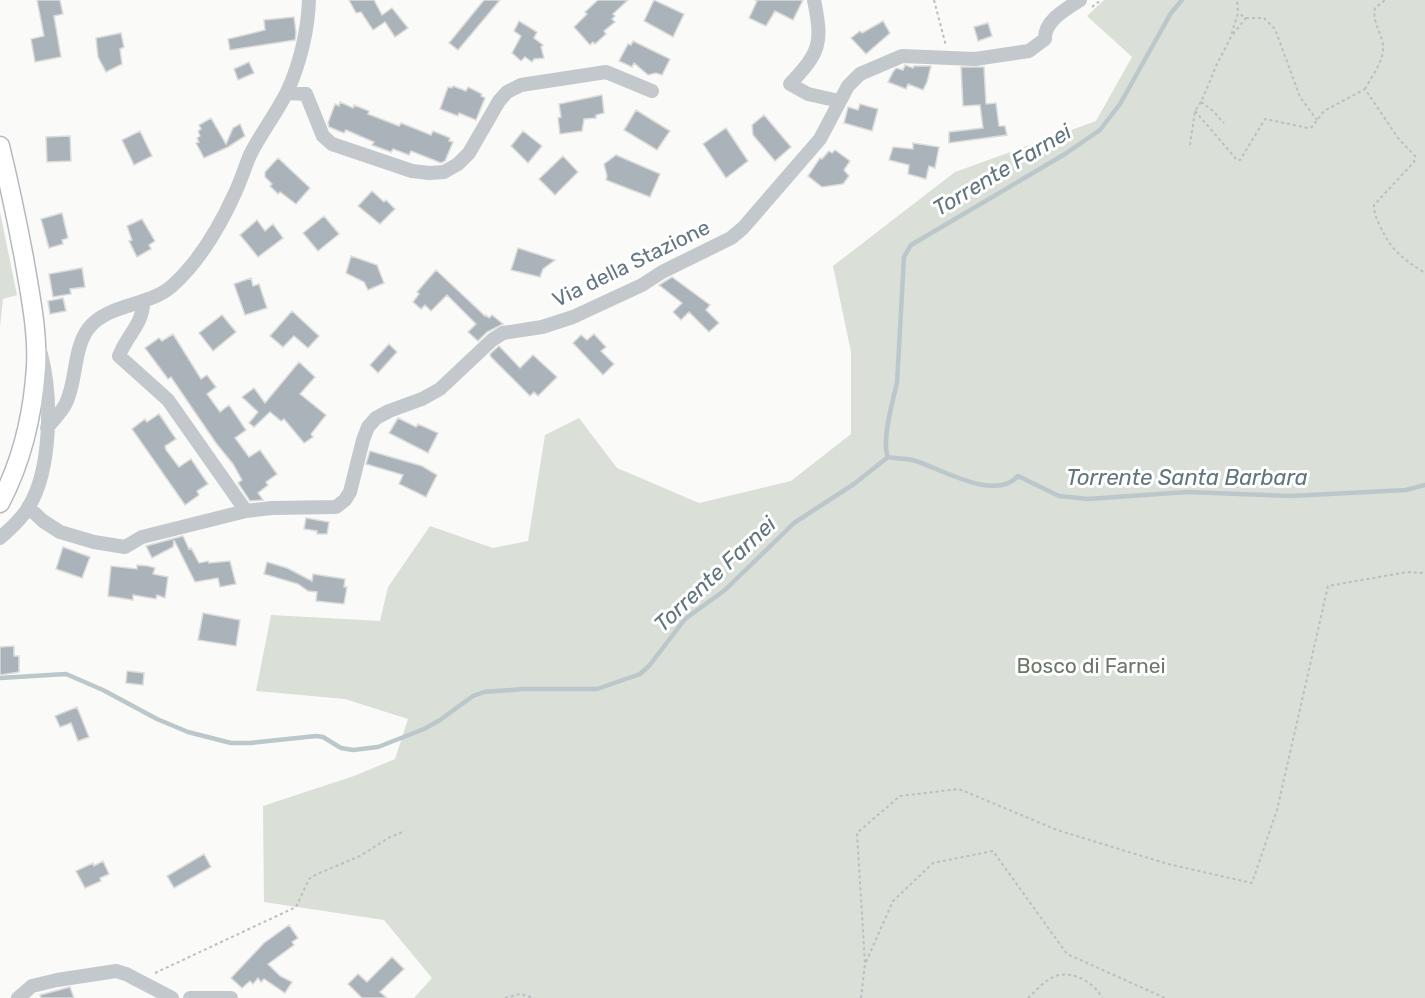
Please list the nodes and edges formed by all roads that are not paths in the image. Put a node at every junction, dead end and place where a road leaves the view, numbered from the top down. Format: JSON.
{"nodes":[{"id":1,"x":309,"y":0,"type":"edge"},
{"id":2,"x":814,"y":0,"type":"edge"},
{"id":3,"x":1080,"y":0,"type":"edge"},
{"id":4,"x":652,"y":91,"type":"dead end"},
{"id":5,"x":286,"y":93,"type":"junction"},
{"id":6,"x":839,"y":101,"type":"junction"},
{"id":7,"x":0,"y":146,"type":"edge"},
{"id":8,"x":143,"y":301,"type":"junction"},
{"id":9,"x":34,"y":326,"type":"junction"},
{"id":10,"x":47,"y":428,"type":"junction"},
{"id":11,"x":0,"y":503,"type":"edge"},
{"id":12,"x":28,"y":507,"type":"junction"},
{"id":13,"x":246,"y":511,"type":"junction"},
{"id":14,"x":0,"y":538,"type":"edge"},
{"id":15,"x":18,"y":998,"type":"edge"},
{"id":16,"x":172,"y":998,"type":"edge"},
{"id":17,"x":190,"y":998,"type":"edge"},
{"id":18,"x":231,"y":998,"type":"edge"}],
"edges":[{"from":1,"to":5,"type":"street"},
{"from":2,"to":6,"type":"street"},
{"from":3,"to":6,"type":"street","name":"Via della Stazione"},
{"from":4,"to":5,"type":"street"},
{"from":5,"to":8,"type":"street"},
{"from":6,"to":13,"type":"street","name":"Via della Stazione"},
{"from":7,"to":9,"type":"main road"},
{"from":8,"to":10,"type":"street"},
{"from":8,"to":13,"type":"street"},
{"from":9,"to":10,"type":"street"},
{"from":9,"to":11,"type":"main road"},
{"from":10,"to":12,"type":"street"},
{"from":12,"to":13,"type":"street","name":"Via della Stazione"},
{"from":12,"to":14,"type":"street"},
{"from":15,"to":16,"type":"street"},
{"from":17,"to":18,"type":"street"}]}
